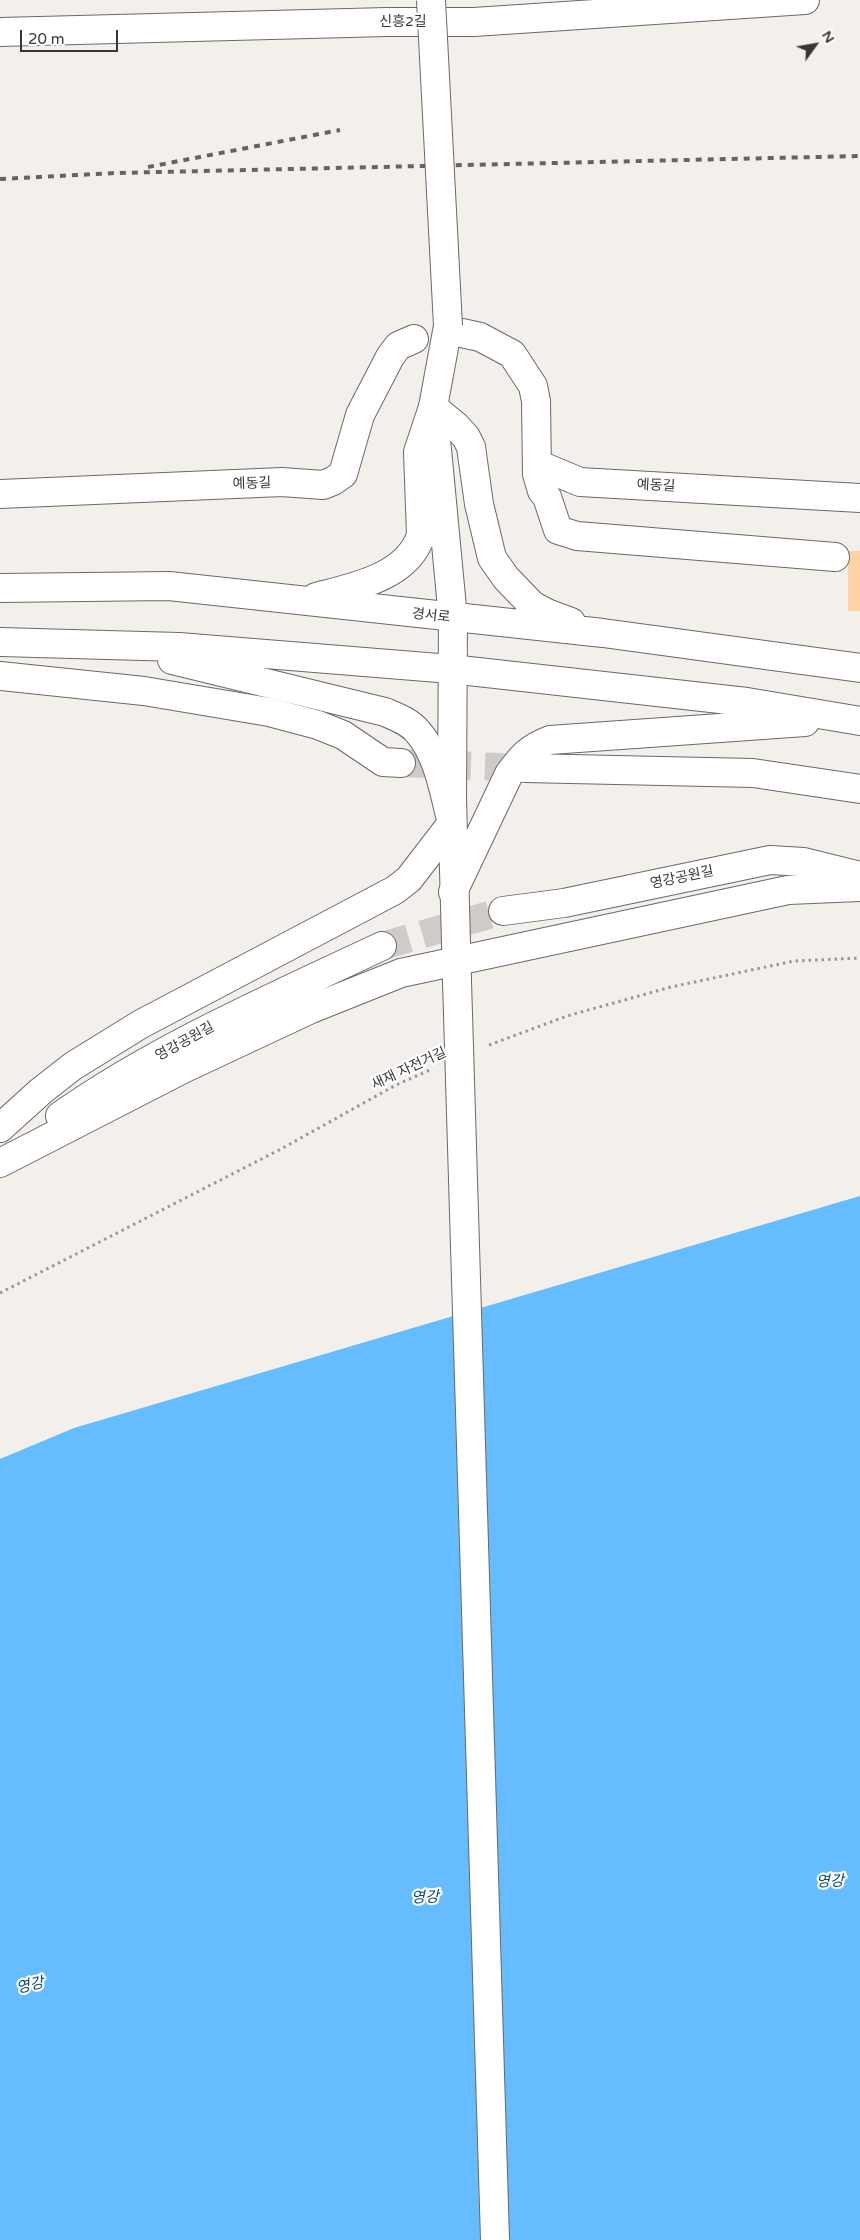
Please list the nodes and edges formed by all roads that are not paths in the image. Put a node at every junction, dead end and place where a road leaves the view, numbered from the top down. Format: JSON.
{"nodes":[{"id":1,"x":431,"y":0,"type":"edge"},
{"id":2,"x":805,"y":0,"type":"edge"},
{"id":3,"x":387,"y":11,"type":"edge"},
{"id":4,"x":473,"y":11,"type":"edge"},
{"id":5,"x":0,"y":32,"type":"edge"},
{"id":6,"x":455,"y":329,"type":"junction"},
{"id":7,"x":414,"y":339,"type":"dead end"},
{"id":8,"x":433,"y":407,"type":"junction"},
{"id":9,"x":537,"y":464,"type":"junction"},
{"id":10,"x":0,"y":494,"type":"edge"},
{"id":11,"x":860,"y":498,"type":"edge"},
{"id":12,"x":835,"y":557,"type":"dead end"},
{"id":13,"x":0,"y":588,"type":"edge"},
{"id":14,"x":300,"y":601,"type":"junction"},
{"id":15,"x":453,"y":618,"type":"junction"},
{"id":16,"x":603,"y":633,"type":"junction"},
{"id":17,"x":0,"y":642,"type":"edge"},
{"id":18,"x":110,"y":645,"type":"junction"},
{"id":19,"x":860,"y":668,"type":"edge"},
{"id":20,"x":452,"y":669,"type":"junction"},
{"id":21,"x":0,"y":676,"type":"edge"},
{"id":22,"x":854,"y":720,"type":"edge"},
{"id":23,"x":400,"y":763,"type":"tunnel mouth"},
{"id":24,"x":525,"y":768,"type":"tunnel mouth"},
{"id":25,"x":860,"y":789,"type":"edge"},
{"id":26,"x":452,"y":823,"type":"junction"},
{"id":27,"x":860,"y":876,"type":"edge"},
{"id":28,"x":860,"y":887,"type":"edge"},
{"id":29,"x":453,"y":892,"type":"junction"},
{"id":30,"x":503,"y":911,"type":"tunnel mouth"},
{"id":31,"x":382,"y":946,"type":"tunnel mouth"},
{"id":32,"x":457,"y":970,"type":"junction"},
{"id":33,"x":0,"y":1128,"type":"edge"},
{"id":34,"x":0,"y":1161,"type":"edge"},
{"id":35,"x":495,"y":2240,"type":"edge"}],
"edges":[{"from":1,"to":6,"type":"street","bridge":true},
{"from":2,"to":4,"type":"street","name":"신흥2길"},
{"from":3,"to":4,"type":"street","name":"신흥2길"},
{"from":3,"to":5,"type":"street","name":"신흥2길"},
{"from":6,"to":8,"type":"street"},
{"from":6,"to":9,"type":"street"},
{"from":7,"to":10,"type":"street","name":"예동길"},
{"from":8,"to":14,"type":"street"},
{"from":8,"to":15,"type":"street"},
{"from":8,"to":16,"type":"street"},
{"from":9,"to":11,"type":"street","name":"예동길"},
{"from":9,"to":12,"type":"street"},
{"from":13,"to":14,"type":"street","name":"경서로"},
{"from":14,"to":15,"type":"street","name":"경서로"},
{"from":15,"to":16,"type":"street","name":"경서로"},
{"from":15,"to":20,"type":"street"},
{"from":16,"to":19,"type":"street","name":"경서로"},
{"from":17,"to":18,"type":"street"},
{"from":18,"to":20,"type":"street"},
{"from":18,"to":26,"type":"street"},
{"from":20,"to":22,"type":"street"},
{"from":20,"to":26,"type":"street"},
{"from":21,"to":23,"type":"street"},
{"from":22,"to":29,"type":"street"},
{"from":24,"to":25,"type":"street"},
{"from":26,"to":29,"type":"street"},
{"from":26,"to":33,"type":"street"},
{"from":27,"to":30,"type":"street","name":"영강공원길"},
{"from":28,"to":32,"type":"street"},
{"from":29,"to":32,"type":"street"},
{"from":31,"to":34,"type":"street","name":"영강공원길"},
{"from":32,"to":34,"type":"street"},
{"from":32,"to":35,"type":"street","bridge":true}]}
